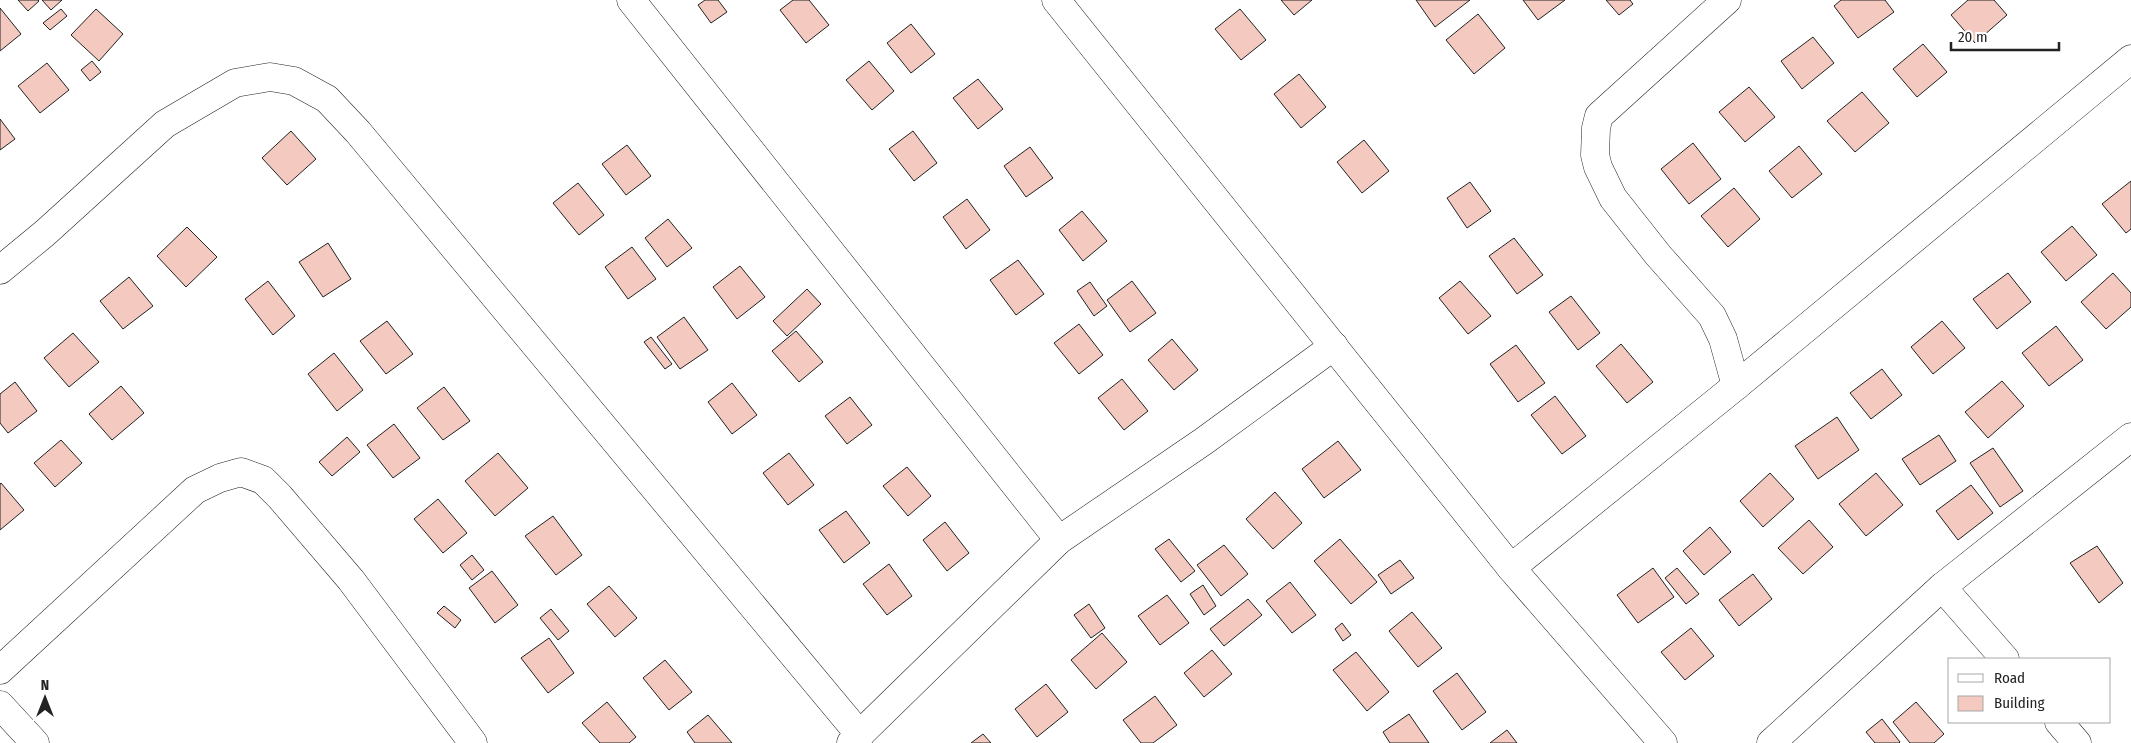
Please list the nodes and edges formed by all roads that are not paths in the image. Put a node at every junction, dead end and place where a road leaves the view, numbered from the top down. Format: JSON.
{"nodes":[{"id":1,"x":631,"y":0,"type":"edge"},
{"id":2,"x":1056,"y":0,"type":"edge"},
{"id":3,"x":1727,"y":0,"type":"edge"},
{"id":4,"x":2131,"y":58,"type":"edge"},
{"id":5,"x":0,"y":270,"type":"edge"},
{"id":6,"x":1334,"y":346,"type":"junction"},
{"id":7,"x":1736,"y":386,"type":"junction"},
{"id":8,"x":2131,"y":437,"type":"edge"},
{"id":9,"x":1059,"y":540,"type":"junction"},
{"id":10,"x":1511,"y":568,"type":"junction"},
{"id":11,"x":1942,"y":587,"type":"junction"},
{"id":12,"x":2004,"y":658,"type":"edge"},
{"id":13,"x":0,"y":670,"type":"edge"},
{"id":14,"x":0,"y":705,"type":"edge"},
{"id":15,"x":2059,"y":723,"type":"edge"},
{"id":16,"x":855,"y":739,"type":"edge"},
{"id":17,"x":35,"y":743,"type":"edge"},
{"id":18,"x":473,"y":743,"type":"edge"},
{"id":19,"x":1662,"y":743,"type":"edge"},
{"id":20,"x":1771,"y":743,"type":"edge"},
{"id":21,"x":2077,"y":743,"type":"edge"}],
"edges":[{"from":1,"to":9,"type":"street"},
{"from":2,"to":6,"type":"street"},
{"from":3,"to":7,"type":"street"},
{"from":4,"to":7,"type":"street"},
{"from":5,"to":16,"type":"street"},
{"from":6,"to":9,"type":"street"},
{"from":6,"to":10,"type":"street"},
{"from":7,"to":10,"type":"street"},
{"from":8,"to":11,"type":"street"},
{"from":9,"to":16,"type":"street"},
{"from":10,"to":19,"type":"street"},
{"from":11,"to":12,"type":"street"},
{"from":11,"to":20,"type":"street"},
{"from":13,"to":18,"type":"street"},
{"from":14,"to":17,"type":"street"},
{"from":15,"to":21,"type":"street"}]}
